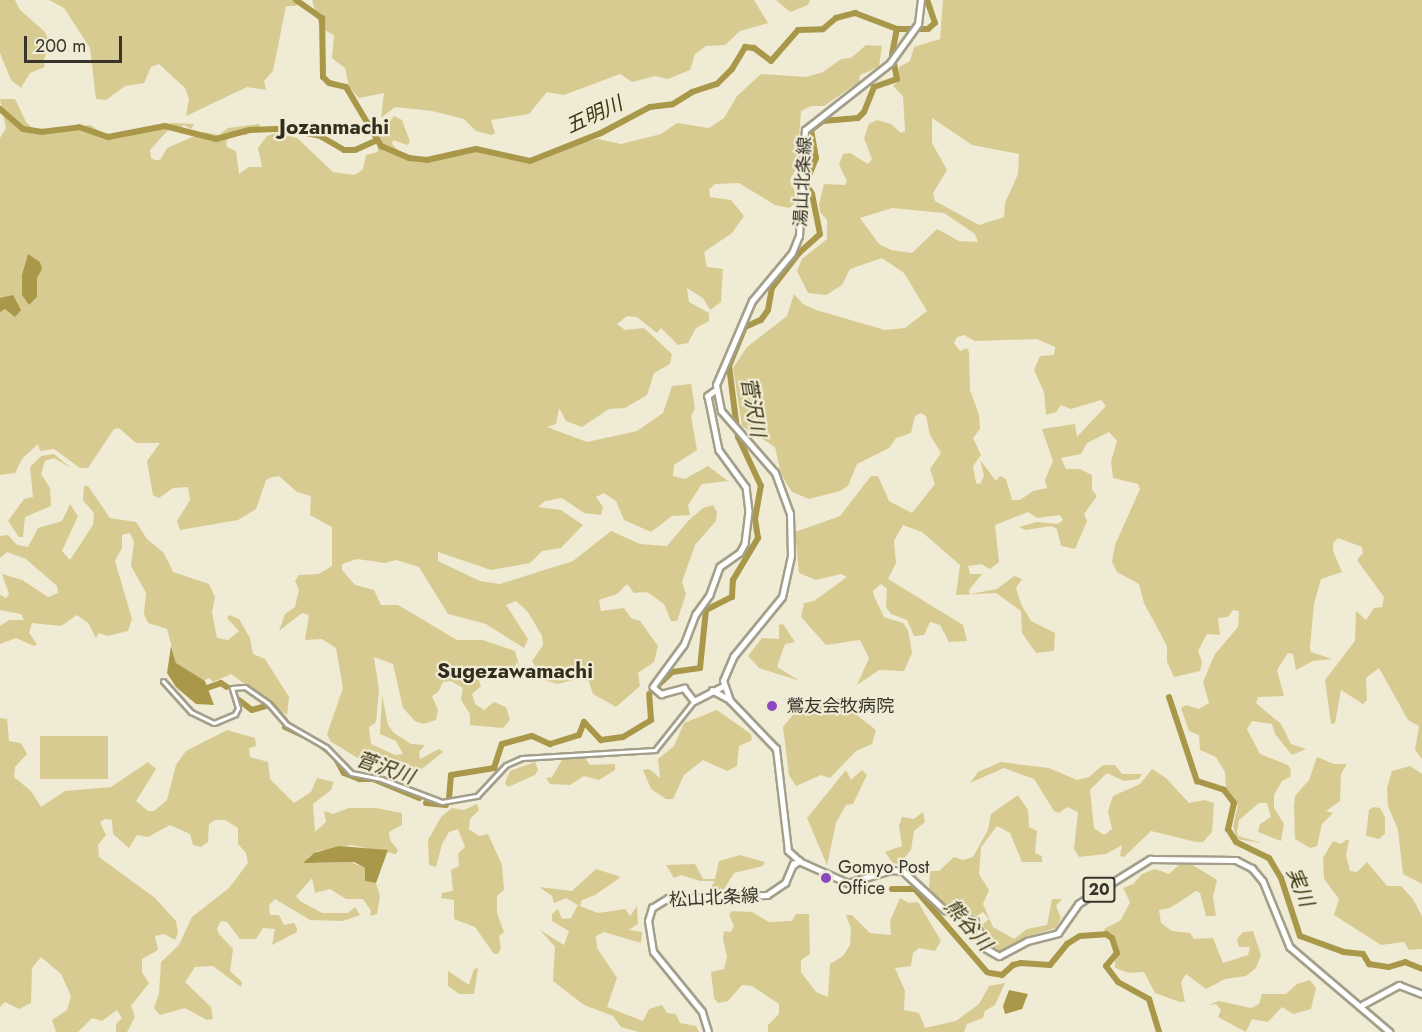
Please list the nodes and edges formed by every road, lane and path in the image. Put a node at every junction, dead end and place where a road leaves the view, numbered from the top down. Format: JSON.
{"nodes":[{"id":1,"x":921,"y":0,"type":"edge"},
{"id":2,"x":715,"y":391,"type":"junction"},
{"id":3,"x":163,"y":681,"type":"dead end"},
{"id":4,"x":723,"y":686,"type":"junction"},
{"id":5,"x":712,"y":690,"type":"junction"},
{"id":6,"x":694,"y":701,"type":"junction"},
{"id":7,"x":730,"y":701,"type":"junction"},
{"id":8,"x":793,"y":858,"type":"junction"},
{"id":9,"x":798,"y":861,"type":"junction"},
{"id":10,"x":792,"y":866,"type":"junction"},
{"id":11,"x":1422,"y":994,"type":"edge"},
{"id":12,"x":1362,"y":1005,"type":"junction"},
{"id":13,"x":708,"y":1032,"type":"edge"},
{"id":14,"x":1389,"y":1032,"type":"edge"}],
"edges":[{"from":1,"to":2,"type":"main road","name":"湯山北条線"},
{"from":2,"to":4,"type":"main road"},
{"from":2,"to":6,"type":"main road","name":"湯山北条線"},
{"from":3,"to":6,"type":"street"},
{"from":4,"to":5,"type":"main road"},
{"from":4,"to":7,"type":"main road"},
{"from":5,"to":6,"type":"main road"},
{"from":5,"to":7,"type":"main road"},
{"from":7,"to":8,"type":"main road"},
{"from":8,"to":9,"type":"main road"},
{"from":8,"to":10,"type":"main road"},
{"from":9,"to":10,"type":"main road","name":"松山北条線"},
{"from":9,"to":12,"type":"main road","number":"20"},
{"from":10,"to":13,"type":"main road","name":"松山北条線"},
{"from":11,"to":12,"type":"main road"},
{"from":12,"to":14,"type":"main road","number":"20"}]}
